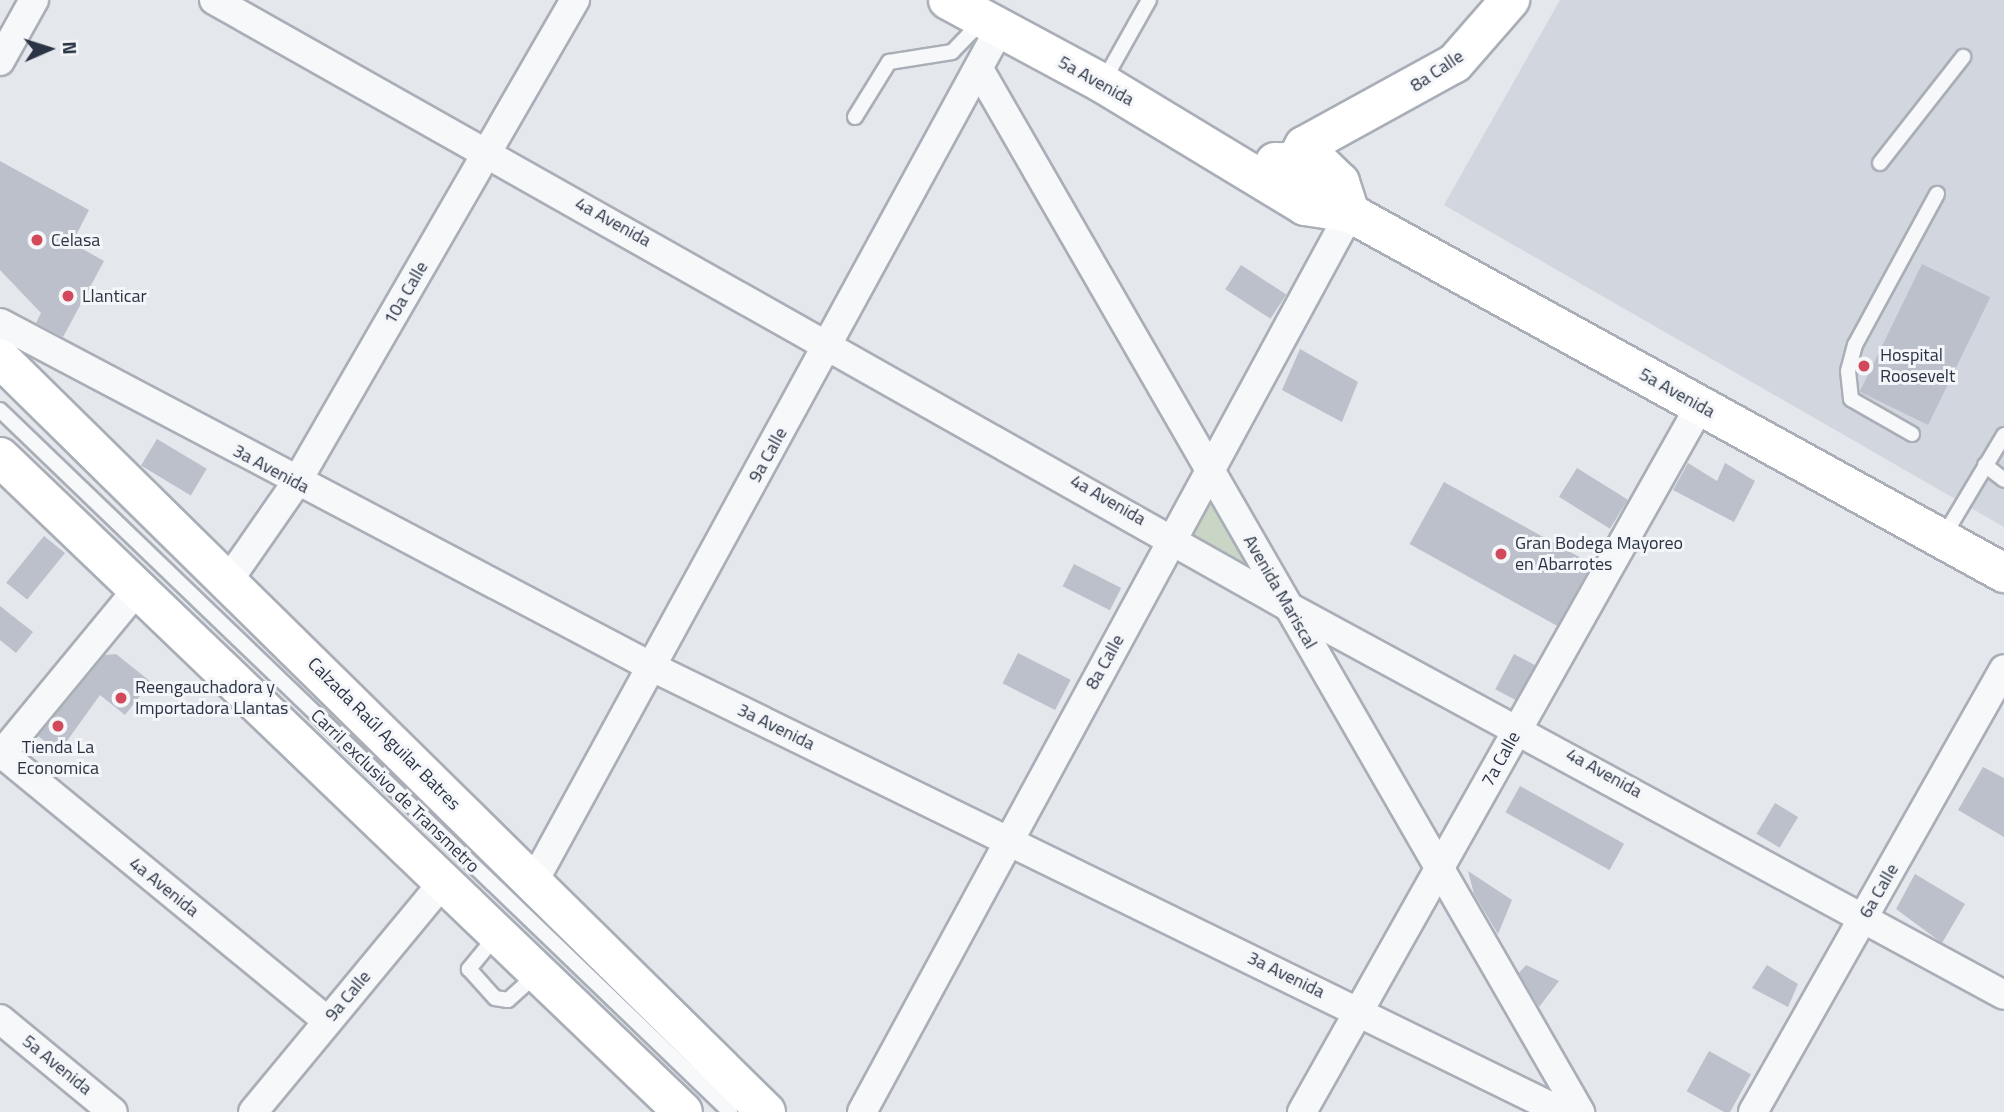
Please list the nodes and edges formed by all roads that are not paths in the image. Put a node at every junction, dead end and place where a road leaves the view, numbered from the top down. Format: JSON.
{"nodes":[{"id":1,"x":34,"y":0,"type":"edge"},
{"id":2,"x":214,"y":0,"type":"edge"},
{"id":3,"x":575,"y":0,"type":"edge"},
{"id":4,"x":948,"y":0,"type":"edge"},
{"id":5,"x":1149,"y":0,"type":"edge"},
{"id":6,"x":1510,"y":0,"type":"edge"},
{"id":7,"x":992,"y":24,"type":"junction"},
{"id":8,"x":1963,"y":57,"type":"dead end"},
{"id":9,"x":0,"y":61,"type":"edge"},
{"id":10,"x":980,"y":71,"type":"junction"},
{"id":11,"x":1102,"y":83,"type":"junction"},
{"id":12,"x":1385,"y":104,"type":"junction"},
{"id":13,"x":855,"y":117,"type":"dead end"},
{"id":14,"x":488,"y":153,"type":"junction"},
{"id":15,"x":1297,"y":159,"type":"junction"},
{"id":16,"x":1880,"y":163,"type":"dead end"},
{"id":17,"x":1241,"y":167,"type":"junction"},
{"id":18,"x":1937,"y":194,"type":"dead end"},
{"id":19,"x":1345,"y":198,"type":"junction"},
{"id":20,"x":1305,"y":206,"type":"junction"},
{"id":21,"x":0,"y":323,"type":"edge"},
{"id":22,"x":830,"y":342,"type":"junction"},
{"id":23,"x":0,"y":358,"type":"edge"},
{"id":24,"x":1700,"y":406,"type":"junction"},
{"id":25,"x":0,"y":410,"type":"edge"},
{"id":26,"x":1912,"y":434,"type":"dead end"},
{"id":27,"x":2004,"y":435,"type":"edge"},
{"id":28,"x":0,"y":457,"type":"edge"},
{"id":29,"x":1985,"y":465,"type":"junction"},
{"id":30,"x":1210,"y":470,"type":"junction"},
{"id":31,"x":2004,"y":480,"type":"edge"},
{"id":32,"x":296,"y":483,"type":"junction"},
{"id":33,"x":1174,"y":537,"type":"junction"},
{"id":34,"x":1942,"y":539,"type":"junction"},
{"id":35,"x":2004,"y":573,"type":"edge"},
{"id":36,"x":228,"y":581,"type":"junction"},
{"id":37,"x":140,"y":586,"type":"junction"},
{"id":38,"x":1289,"y":607,"type":"junction"},
{"id":39,"x":652,"y":667,"type":"junction"},
{"id":40,"x":2004,"y":669,"type":"edge"},
{"id":41,"x":1519,"y":726,"type":"junction"},
{"id":42,"x":1,"y":754,"type":"edge"},
{"id":43,"x":1009,"y":839,"type":"junction"},
{"id":44,"x":1439,"y":869,"type":"junction"},
{"id":45,"x":445,"y":880,"type":"junction"},
{"id":46,"x":534,"y":881,"type":"junction"},
{"id":47,"x":1864,"y":916,"type":"junction"},
{"id":48,"x":2004,"y":995,"type":"edge"},
{"id":49,"x":1359,"y":1011,"type":"junction"},
{"id":50,"x":0,"y":1019,"type":"edge"},
{"id":51,"x":327,"y":1021,"type":"junction"},
{"id":52,"x":113,"y":1112,"type":"edge"},
{"id":53,"x":253,"y":1112,"type":"edge"},
{"id":54,"x":683,"y":1112,"type":"edge"},
{"id":55,"x":730,"y":1112,"type":"edge"},
{"id":56,"x":766,"y":1112,"type":"edge"},
{"id":57,"x":862,"y":1112,"type":"edge"},
{"id":58,"x":1302,"y":1112,"type":"edge"},
{"id":59,"x":1562,"y":1112,"type":"edge"},
{"id":60,"x":1580,"y":1112,"type":"edge"},
{"id":61,"x":1754,"y":1112,"type":"edge"}],
"edges":[{"from":1,"to":9,"type":"street"},
{"from":2,"to":14,"type":"street","name":"4a Avenida"},
{"from":3,"to":14,"type":"street","name":"10a Calle"},
{"from":4,"to":7,"type":"main road","name":"5a Avenida"},
{"from":5,"to":11,"type":"lane"},
{"from":6,"to":12,"type":"main road","name":"8a Calle"},
{"from":7,"to":10,"type":"street","name":"9a Calle"},
{"from":7,"to":11,"type":"main road","name":"5a Avenida"},
{"from":7,"to":13,"type":"lane"},
{"from":8,"to":16,"type":"lane"},
{"from":10,"to":22,"type":"street","name":"9a Calle"},
{"from":10,"to":30,"type":"street","name":"Avenida Mariscal"},
{"from":11,"to":17,"type":"main road","name":"5a Avenida"},
{"from":12,"to":15,"type":"main road","name":"8a Calle"},
{"from":12,"to":19,"type":"main road","name":"8a Calle"},
{"from":14,"to":22,"type":"street","name":"4a Avenida"},
{"from":14,"to":32,"type":"street","name":"10a Calle"},
{"from":15,"to":17,"type":"main road","name":"5a Avenida"},
{"from":15,"to":19,"type":"main road","name":"5a Avenida"},
{"from":15,"to":20,"type":"main road"},
{"from":17,"to":20,"type":"main road","name":"5a Avenida"},
{"from":18,"to":26,"type":"lane"},
{"from":19,"to":20,"type":"main road","name":"5a Avenida"},
{"from":19,"to":24,"type":"main road","name":"5a Avenida"},
{"from":19,"to":30,"type":"street","name":"8a Calle"},
{"from":21,"to":32,"type":"street","name":"3a Avenida"},
{"from":22,"to":33,"type":"street","name":"4a Avenida"},
{"from":22,"to":39,"type":"street","name":"9a Calle"},
{"from":23,"to":36,"type":"main road","name":"Calzada Raúl Aguilar Batres"},
{"from":24,"to":34,"type":"main road","name":"5a Avenida"},
{"from":24,"to":41,"type":"street","name":"7a Calle"},
{"from":25,"to":55,"type":"lane","name":"Carril exclusivo de Transmetro"},
{"from":27,"to":29,"type":"lane"},
{"from":28,"to":37,"type":"main road"},
{"from":29,"to":31,"type":"lane"},
{"from":29,"to":34,"type":"lane"},
{"from":30,"to":33,"type":"street","name":"8a Calle"},
{"from":30,"to":38,"type":"street","name":"Avenida Mariscal"},
{"from":32,"to":36,"type":"street","name":"10a Calle"},
{"from":32,"to":39,"type":"street","name":"3a Avenida"},
{"from":33,"to":38,"type":"street","name":"4a Avenida"},
{"from":33,"to":43,"type":"street","name":"8a Calle"},
{"from":34,"to":35,"type":"main road","name":"5a Avenida"},
{"from":36,"to":46,"type":"main road","name":"Calzada Raúl Aguilar Batres"},
{"from":37,"to":42,"type":"street"},
{"from":37,"to":45,"type":"main road"},
{"from":38,"to":41,"type":"street","name":"4a Avenida"},
{"from":38,"to":44,"type":"street","name":"Avenida Mariscal"},
{"from":39,"to":43,"type":"street","name":"3a Avenida"},
{"from":39,"to":46,"type":"street","name":"9a Calle"},
{"from":40,"to":47,"type":"street","name":"6a Calle"},
{"from":41,"to":44,"type":"street","name":"7a Calle"},
{"from":41,"to":47,"type":"street","name":"4a Avenida"},
{"from":42,"to":51,"type":"street","name":"4a Avenida"},
{"from":43,"to":49,"type":"street","name":"3a Avenida"},
{"from":43,"to":57,"type":"street","name":"8a Calle"},
{"from":44,"to":49,"type":"street","name":"7a Calle"},
{"from":44,"to":60,"type":"street","name":"Avenida Mariscal"},
{"from":45,"to":51,"type":"street","name":"9a Calle"},
{"from":45,"to":54,"type":"main road"},
{"from":46,"to":56,"type":"main road","name":"Calzada Raúl Aguilar Batres"},
{"from":47,"to":48,"type":"street","name":"4a Avenida"},
{"from":47,"to":61,"type":"street","name":"6a Calle"},
{"from":49,"to":58,"type":"street","name":"7a Calle"},
{"from":49,"to":59,"type":"street","name":"3a Avenida"},
{"from":50,"to":52,"type":"street","name":"5a Avenida"},
{"from":51,"to":53,"type":"street","name":"9a Calle"}]}
